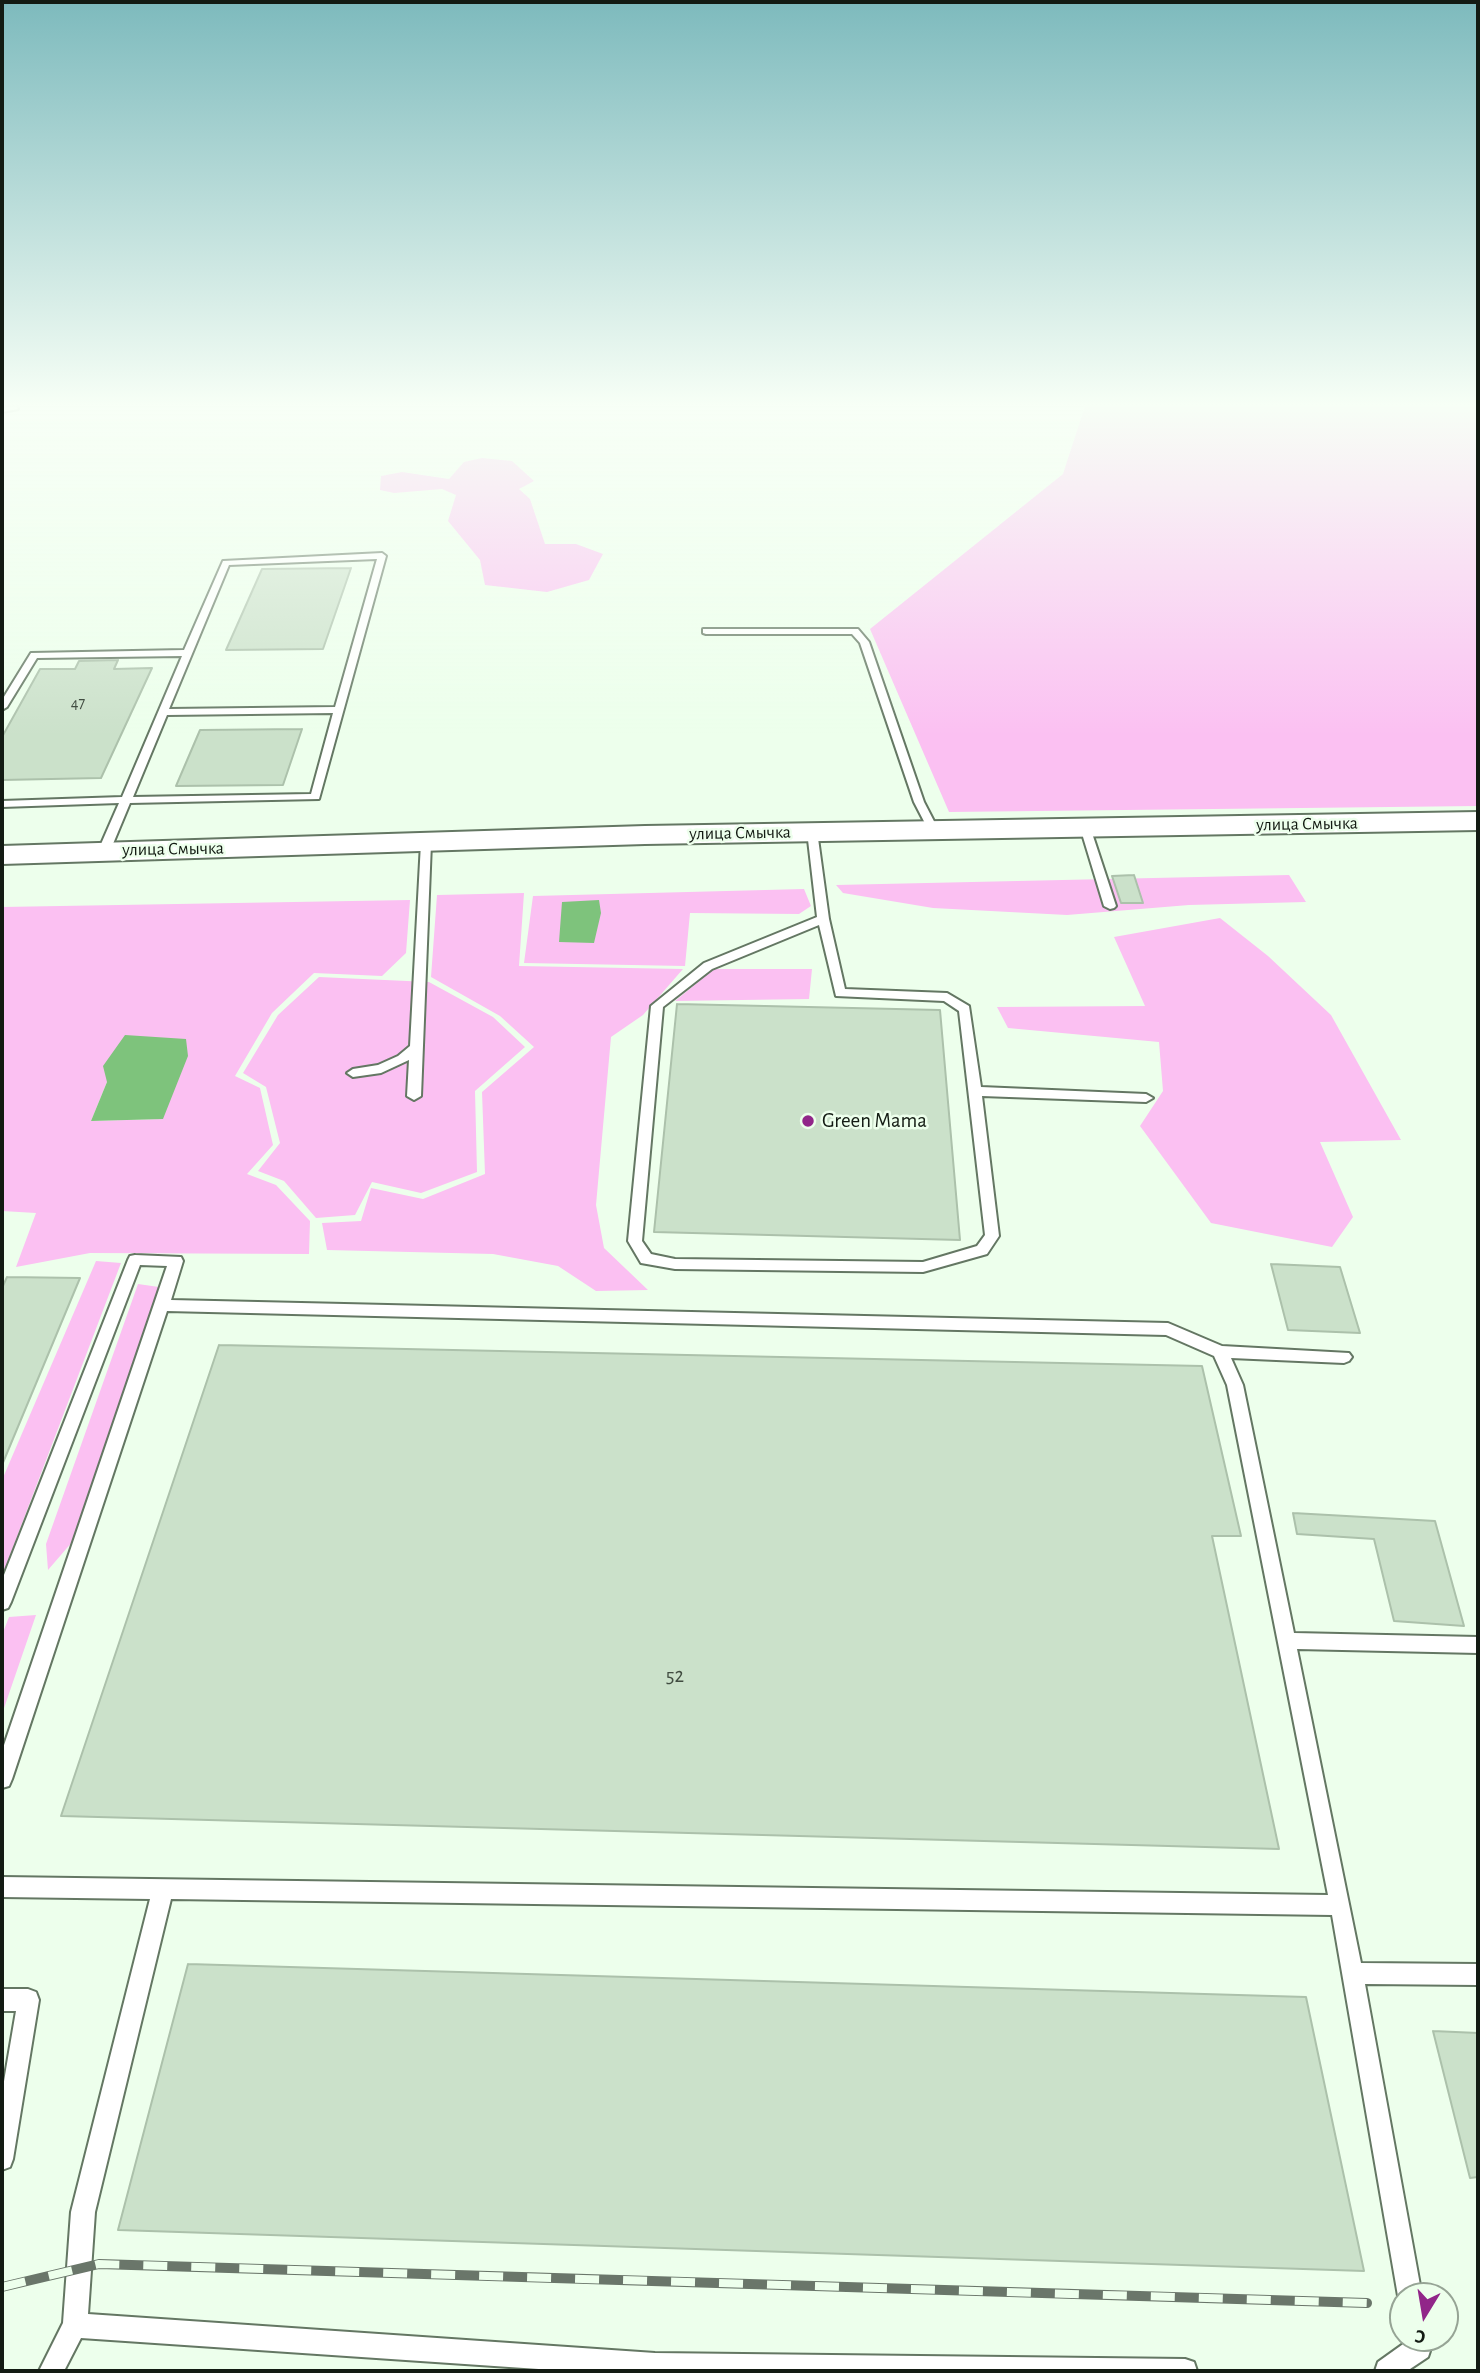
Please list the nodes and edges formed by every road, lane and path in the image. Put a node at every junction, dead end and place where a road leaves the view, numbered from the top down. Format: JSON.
{"nodes":[{"id":1,"x":705,"y":631,"type":"dead end"},
{"id":2,"x":188,"y":653,"type":"junction"},
{"id":3,"x":2,"y":707,"type":"edge"},
{"id":4,"x":339,"y":710,"type":"junction"},
{"id":5,"x":163,"y":712,"type":"junction"},
{"id":6,"x":126,"y":800,"type":"junction"},
{"id":7,"x":2,"y":804,"type":"edge"},
{"id":8,"x":1478,"y":821,"type":"edge"},
{"id":9,"x":1085,"y":827,"type":"junction"},
{"id":10,"x":933,"y":829,"type":"junction"},
{"id":11,"x":812,"y":831,"type":"junction"},
{"id":12,"x":426,"y":843,"type":"junction"},
{"id":13,"x":104,"y":851,"type":"junction"},
{"id":14,"x":2,"y":855,"type":"edge"},
{"id":15,"x":1110,"y":906,"type":"dead end"},
{"id":16,"x":823,"y":919,"type":"junction"},
{"id":17,"x":416,"y":1048,"type":"junction"},
{"id":18,"x":353,"y":1073,"type":"dead end"},
{"id":19,"x":975,"y":1091,"type":"junction"},
{"id":20,"x":414,"y":1096,"type":"dead end"},
{"id":21,"x":1146,"y":1098,"type":"dead end"},
{"id":22,"x":162,"y":1305,"type":"junction"},
{"id":23,"x":1220,"y":1352,"type":"junction"},
{"id":24,"x":1344,"y":1357,"type":"dead end"},
{"id":25,"x":2,"y":1602,"type":"edge"},
{"id":26,"x":1287,"y":1640,"type":"junction"},
{"id":27,"x":1478,"y":1644,"type":"edge"},
{"id":28,"x":2,"y":1779,"type":"edge"},
{"id":29,"x":2,"y":1887,"type":"edge"},
{"id":30,"x":163,"y":1889,"type":"junction"},
{"id":31,"x":1340,"y":1905,"type":"junction"},
{"id":32,"x":1352,"y":1973,"type":"junction"},
{"id":33,"x":1478,"y":1974,"type":"edge"},
{"id":34,"x":2,"y":2000,"type":"edge"},
{"id":35,"x":2,"y":2159,"type":"edge"},
{"id":36,"x":1407,"y":2282,"type":"edge"},
{"id":37,"x":75,"y":2325,"type":"junction"},
{"id":38,"x":1413,"y":2352,"type":"edge"},
{"id":39,"x":655,"y":2368,"type":"edge"},
{"id":40,"x":51,"y":2371,"type":"edge"},
{"id":41,"x":1185,"y":2371,"type":"edge"},
{"id":42,"x":1387,"y":2371,"type":"edge"}],
"edges":[{"from":1,"to":10,"type":"lane"},
{"from":2,"to":3,"type":"lane"},
{"from":2,"to":4,"type":"lane"},
{"from":2,"to":5,"type":"lane"},
{"from":4,"to":5,"type":"lane"},
{"from":4,"to":6,"type":"lane"},
{"from":5,"to":6,"type":"lane"},
{"from":6,"to":7,"type":"lane"},
{"from":6,"to":13,"type":"lane"},
{"from":8,"to":9,"type":"street","name":"улица Смычка"},
{"from":9,"to":10,"type":"street","name":"улица Смычка"},
{"from":9,"to":15,"type":"lane"},
{"from":10,"to":11,"type":"street","name":"улица Смычка"},
{"from":11,"to":12,"type":"street","name":"улица Смычка"},
{"from":11,"to":16,"type":"lane"},
{"from":12,"to":13,"type":"street","name":"улица Смычка"},
{"from":12,"to":17,"type":"lane"},
{"from":13,"to":14,"type":"street","name":"улица Смычка"},
{"from":16,"to":19,"type":"lane"},
{"from":16,"to":19,"type":"lane"},
{"from":17,"to":18,"type":"lane"},
{"from":17,"to":20,"type":"lane"},
{"from":19,"to":21,"type":"lane"},
{"from":22,"to":23,"type":"lane"},
{"from":22,"to":25,"type":"lane"},
{"from":22,"to":28,"type":"lane"},
{"from":23,"to":24,"type":"lane"},
{"from":23,"to":26,"type":"lane"},
{"from":26,"to":27,"type":"lane"},
{"from":26,"to":31,"type":"lane"},
{"from":29,"to":30,"type":"lane"},
{"from":30,"to":31,"type":"lane"},
{"from":30,"to":37,"type":"lane"},
{"from":31,"to":32,"type":"lane"},
{"from":32,"to":33,"type":"lane"},
{"from":32,"to":36,"type":"lane"},
{"from":34,"to":35,"type":"lane"},
{"from":37,"to":39,"type":"lane"},
{"from":37,"to":40,"type":"lane"},
{"from":38,"to":42,"type":"lane"},
{"from":39,"to":41,"type":"lane"}]}
